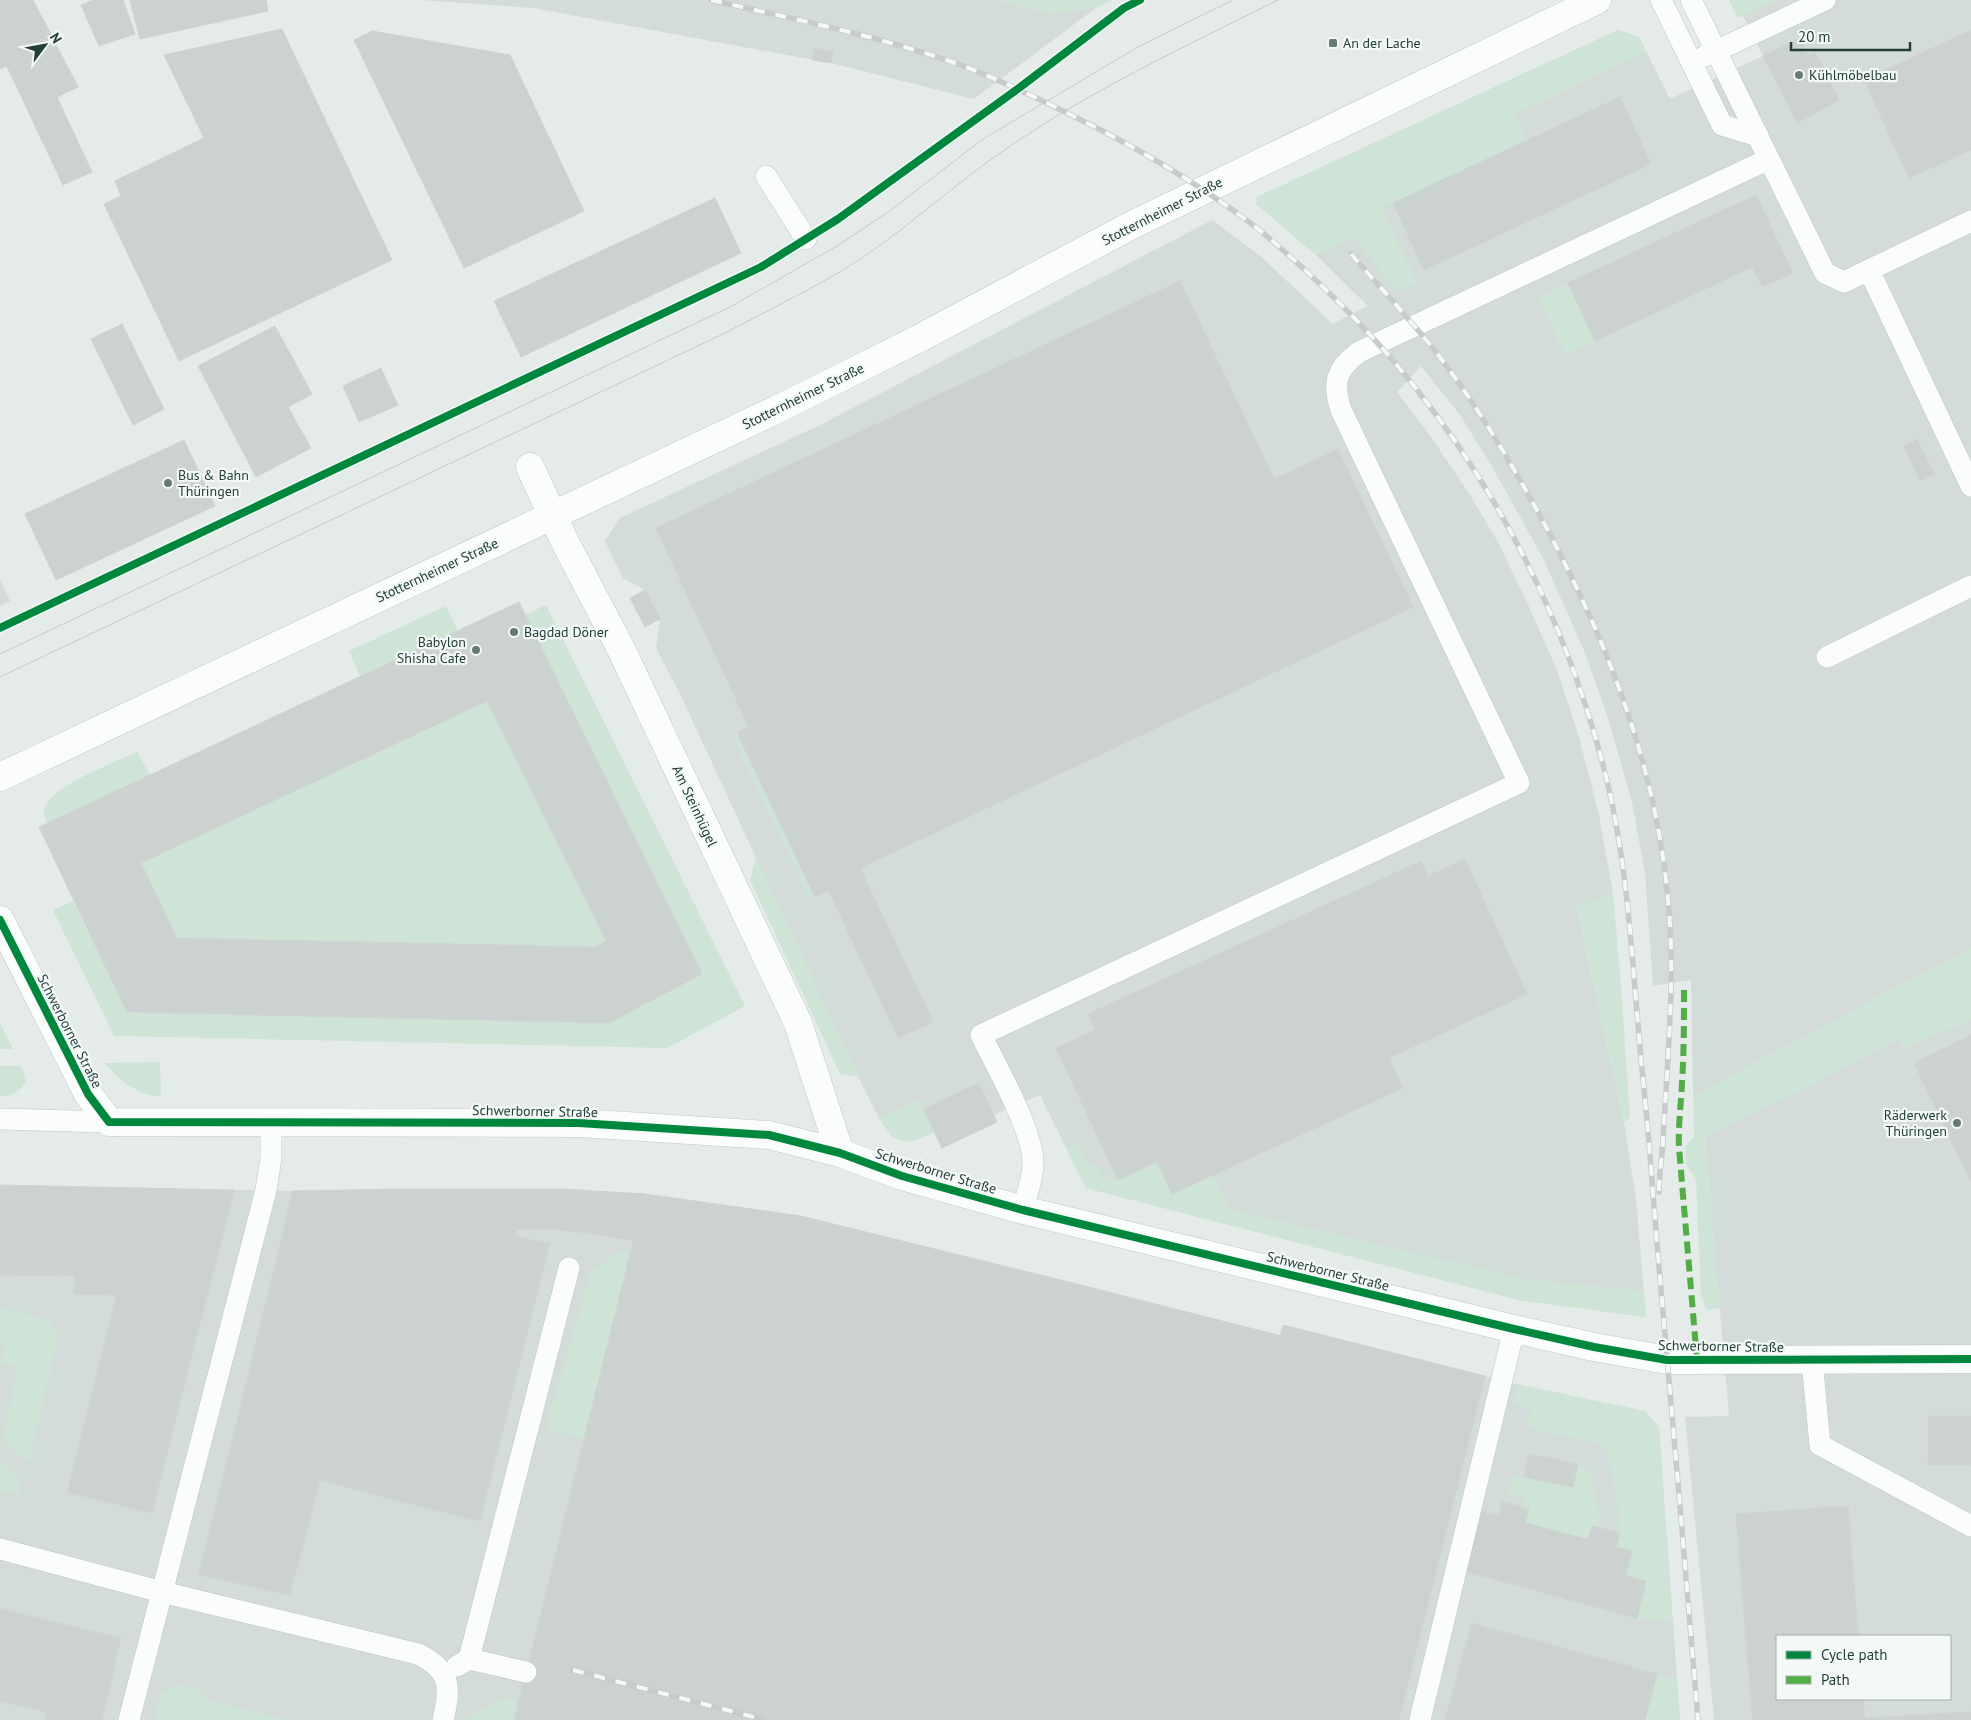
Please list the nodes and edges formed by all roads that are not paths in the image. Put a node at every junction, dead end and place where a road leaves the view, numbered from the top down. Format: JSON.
{"nodes":[{"id":1,"x":1597,"y":0,"type":"edge"},
{"id":2,"x":1661,"y":0,"type":"edge"},
{"id":3,"x":1691,"y":0,"type":"edge"},
{"id":4,"x":1825,"y":0,"type":"edge"},
{"id":5,"x":1716,"y":51,"type":"junction"},
{"id":6,"x":1691,"y":63,"type":"junction"},
{"id":7,"x":1758,"y":136,"type":"junction"},
{"id":8,"x":1769,"y":159,"type":"junction"},
{"id":9,"x":766,"y":176,"type":"dead end"},
{"id":10,"x":1971,"y":221,"type":"edge"},
{"id":11,"x":806,"y":239,"type":"dead end"},
{"id":12,"x":1869,"y":270,"type":"junction"},
{"id":13,"x":530,"y":467,"type":"dead end"},
{"id":14,"x":1971,"y":486,"type":"edge"},
{"id":15,"x":552,"y":515,"type":"junction"},
{"id":16,"x":1971,"y":586,"type":"edge"},
{"id":17,"x":1827,"y":657,"type":"dead end"},
{"id":18,"x":0,"y":777,"type":"edge"},
{"id":19,"x":0,"y":920,"type":"edge"},
{"id":20,"x":0,"y":1119,"type":"edge"},
{"id":21,"x":109,"y":1122,"type":"junction"},
{"id":22,"x":271,"y":1122,"type":"junction"},
{"id":23,"x":840,"y":1153,"type":"junction"},
{"id":24,"x":1023,"y":1210,"type":"junction"},
{"id":25,"x":569,"y":1268,"type":"dead end"},
{"id":26,"x":1514,"y":1330,"type":"junction"},
{"id":27,"x":1971,"y":1359,"type":"edge"},
{"id":28,"x":1812,"y":1360,"type":"junction"},
{"id":29,"x":1971,"y":1526,"type":"edge"},
{"id":30,"x":0,"y":1549,"type":"edge"},
{"id":31,"x":162,"y":1592,"type":"junction"},
{"id":32,"x":469,"y":1659,"type":"junction"},
{"id":33,"x":526,"y":1672,"type":"dead end"},
{"id":34,"x":444,"y":1674,"type":"junction"},
{"id":35,"x":128,"y":1720,"type":"edge"},
{"id":36,"x":443,"y":1720,"type":"edge"},
{"id":37,"x":1420,"y":1720,"type":"edge"}],
"edges":[{"from":1,"to":15,"type":"street","name":"Stotternheimer Straße"},
{"from":2,"to":6,"type":"lane"},
{"from":3,"to":5,"type":"lane"},
{"from":4,"to":5,"type":"lane"},
{"from":5,"to":6,"type":"lane"},
{"from":5,"to":7,"type":"lane"},
{"from":6,"to":7,"type":"lane"},
{"from":7,"to":8,"type":"lane"},
{"from":8,"to":12,"type":"lane"},
{"from":8,"to":24,"type":"lane"},
{"from":9,"to":11,"type":"lane"},
{"from":10,"to":12,"type":"lane"},
{"from":12,"to":14,"type":"lane"},
{"from":13,"to":15,"type":"street","name":"Am Steinhügel"},
{"from":15,"to":18,"type":"street","name":"Stotternheimer Straße"},
{"from":15,"to":23,"type":"street","name":"Am Steinhügel"},
{"from":16,"to":17,"type":"lane"},
{"from":19,"to":21,"type":"street","name":"Schwerborner Straße"},
{"from":20,"to":21,"type":"lane","name":"Schwerborner Straße"},
{"from":21,"to":22,"type":"street","name":"Schwerborner Straße"},
{"from":22,"to":23,"type":"street","name":"Schwerborner Straße"},
{"from":22,"to":31,"type":"lane"},
{"from":23,"to":24,"type":"street","name":"Schwerborner Straße"},
{"from":24,"to":26,"type":"street","name":"Schwerborner Straße"},
{"from":25,"to":32,"type":"lane"},
{"from":26,"to":28,"type":"street","name":"Schwerborner Straße"},
{"from":26,"to":37,"type":"lane"},
{"from":27,"to":28,"type":"street","name":"Schwerborner Straße"},
{"from":28,"to":29,"type":"lane"},
{"from":30,"to":31,"type":"lane"},
{"from":31,"to":34,"type":"lane"},
{"from":31,"to":35,"type":"lane"},
{"from":32,"to":33,"type":"lane"},
{"from":32,"to":34,"type":"lane"},
{"from":34,"to":36,"type":"lane"}]}
